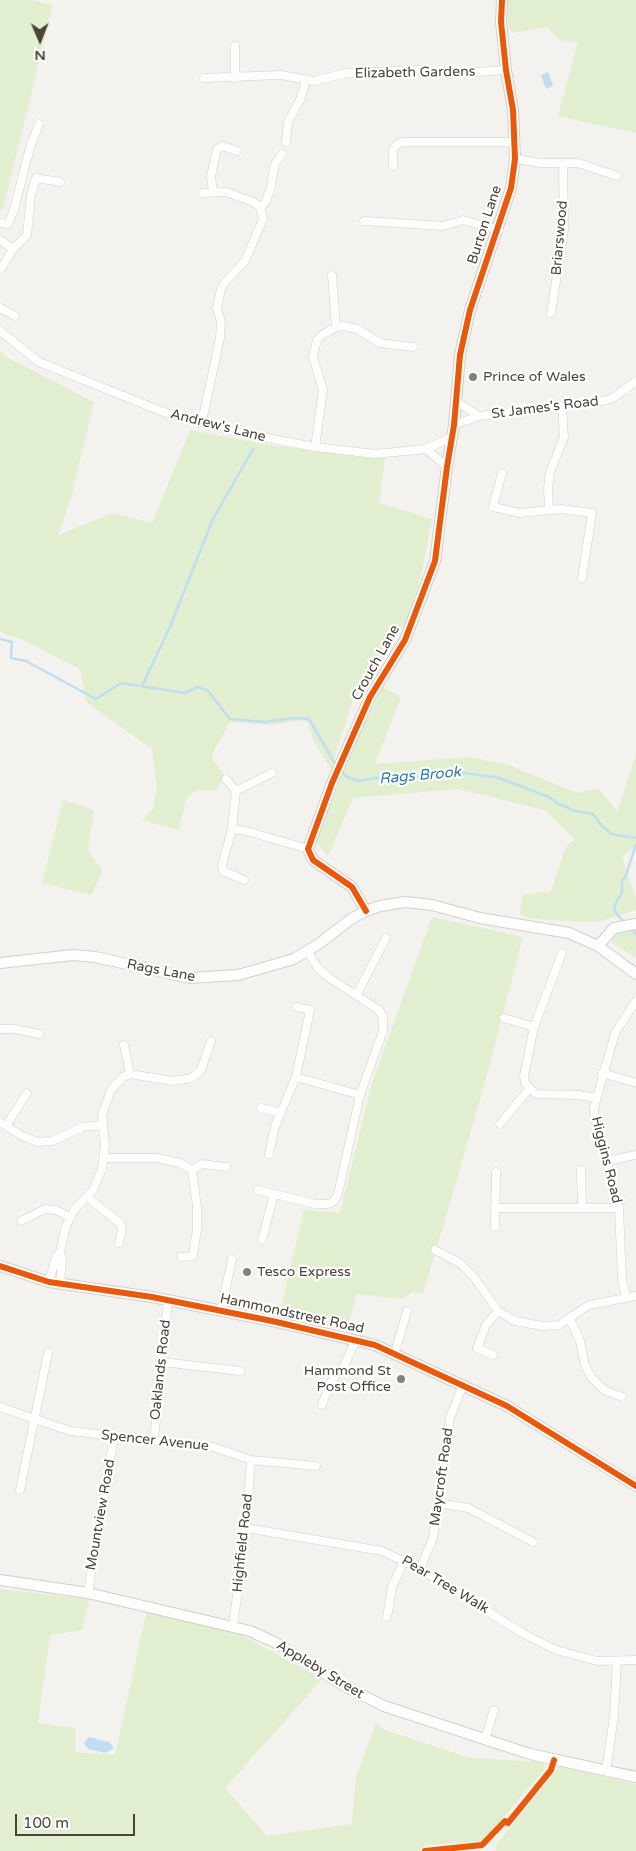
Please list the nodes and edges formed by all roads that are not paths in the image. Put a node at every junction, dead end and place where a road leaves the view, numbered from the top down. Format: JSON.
{"nodes":[{"id":1,"x":502,"y":0,"type":"edge"},
{"id":2,"x":235,"y":46,"type":"dead end"},
{"id":3,"x":506,"y":70,"type":"junction"},
{"id":4,"x":204,"y":78,"type":"dead end"},
{"id":5,"x":235,"y":78,"type":"junction"},
{"id":6,"x":306,"y":80,"type":"junction"},
{"id":7,"x":39,"y":124,"type":"dead end"},
{"id":8,"x":286,"y":142,"type":"dead end"},
{"id":9,"x":514,"y":142,"type":"junction"},
{"id":10,"x":237,"y":150,"type":"dead end"},
{"id":11,"x":282,"y":154,"type":"dead end"},
{"id":12,"x":515,"y":159,"type":"junction"},
{"id":13,"x":563,"y":163,"type":"junction"},
{"id":14,"x":393,"y":166,"type":"dead end"},
{"id":15,"x":617,"y":176,"type":"dead end"},
{"id":16,"x":60,"y":182,"type":"dead end"},
{"id":17,"x":213,"y":192,"type":"junction"},
{"id":18,"x":203,"y":193,"type":"dead end"},
{"id":19,"x":260,"y":207,"type":"junction"},
{"id":20,"x":364,"y":221,"type":"dead end"},
{"id":21,"x":0,"y":223,"type":"edge"},
{"id":22,"x":499,"y":230,"type":"junction"},
{"id":23,"x":0,"y":240,"type":"edge"},
{"id":24,"x":13,"y":249,"type":"junction"},
{"id":25,"x":0,"y":270,"type":"edge"},
{"id":26,"x":332,"y":275,"type":"dead end"},
{"id":27,"x":0,"y":308,"type":"edge"},
{"id":28,"x":551,"y":313,"type":"dead end"},
{"id":29,"x":15,"y":316,"type":"dead end"},
{"id":30,"x":336,"y":327,"type":"junction"},
{"id":31,"x":0,"y":331,"type":"edge"},
{"id":32,"x":413,"y":347,"type":"dead end"},
{"id":33,"x":636,"y":381,"type":"edge"},
{"id":34,"x":456,"y":401,"type":"junction"},
{"id":35,"x":562,"y":407,"type":"junction"},
{"id":36,"x":478,"y":416,"type":"junction"},
{"id":37,"x":202,"y":422,"type":"junction"},
{"id":38,"x":454,"y":425,"type":"junction"},
{"id":39,"x":452,"y":437,"type":"junction"},
{"id":40,"x":315,"y":447,"type":"junction"},
{"id":41,"x":426,"y":450,"type":"junction"},
{"id":42,"x":447,"y":467,"type":"junction"},
{"id":43,"x":502,"y":473,"type":"dead end"},
{"id":44,"x":549,"y":509,"type":"junction"},
{"id":45,"x":582,"y":578,"type":"dead end"},
{"id":46,"x":272,"y":773,"type":"dead end"},
{"id":47,"x":226,"y":779,"type":"dead end"},
{"id":48,"x":236,"y":791,"type":"junction"},
{"id":49,"x":232,"y":829,"type":"junction"},
{"id":50,"x":308,"y":850,"type":"junction"},
{"id":51,"x":244,"y":880,"type":"dead end"},
{"id":52,"x":366,"y":911,"type":"junction"},
{"id":53,"x":636,"y":924,"type":"edge"},
{"id":54,"x":386,"y":938,"type":"dead end"},
{"id":55,"x":598,"y":946,"type":"junction"},
{"id":56,"x":308,"y":951,"type":"junction"},
{"id":57,"x":562,"y":953,"type":"dead end"},
{"id":58,"x":0,"y":963,"type":"edge"},
{"id":59,"x":636,"y":974,"type":"edge"},
{"id":60,"x":357,"y":994,"type":"junction"},
{"id":61,"x":636,"y":1001,"type":"edge"},
{"id":62,"x":297,"y":1007,"type":"dead end"},
{"id":63,"x":393,"y":1014,"type":"dead end"},
{"id":64,"x":383,"y":1017,"type":"junction"},
{"id":65,"x":504,"y":1018,"type":"dead end"},
{"id":66,"x":534,"y":1027,"type":"junction"},
{"id":67,"x":0,"y":1029,"type":"edge"},
{"id":68,"x":39,"y":1034,"type":"dead end"},
{"id":69,"x":211,"y":1041,"type":"dead end"},
{"id":70,"x":124,"y":1045,"type":"dead end"},
{"id":71,"x":602,"y":1073,"type":"junction"},
{"id":72,"x":130,"y":1074,"type":"junction"},
{"id":73,"x":296,"y":1077,"type":"junction"},
{"id":74,"x":636,"y":1082,"type":"edge"},
{"id":75,"x":529,"y":1089,"type":"junction"},
{"id":76,"x":28,"y":1094,"type":"dead end"},
{"id":77,"x":360,"y":1095,"type":"junction"},
{"id":78,"x":595,"y":1098,"type":"junction"},
{"id":79,"x":261,"y":1108,"type":"dead end"},
{"id":80,"x":281,"y":1113,"type":"junction"},
{"id":81,"x":3,"y":1124,"type":"edge"},
{"id":82,"x":500,"y":1124,"type":"dead end"},
{"id":83,"x":102,"y":1125,"type":"junction"},
{"id":84,"x":270,"y":1154,"type":"dead end"},
{"id":85,"x":636,"y":1155,"type":"edge"},
{"id":86,"x":104,"y":1158,"type":"junction"},
{"id":87,"x":607,"y":1161,"type":"junction"},
{"id":88,"x":226,"y":1167,"type":"dead end"},
{"id":89,"x":192,"y":1170,"type":"junction"},
{"id":90,"x":581,"y":1170,"type":"dead end"},
{"id":91,"x":496,"y":1172,"type":"dead end"},
{"id":92,"x":258,"y":1190,"type":"dead end"},
{"id":93,"x":274,"y":1194,"type":"junction"},
{"id":94,"x":87,"y":1196,"type":"junction"},
{"id":95,"x":582,"y":1207,"type":"junction"},
{"id":96,"x":495,"y":1208,"type":"junction"},
{"id":97,"x":618,"y":1208,"type":"junction"},
{"id":98,"x":70,"y":1217,"type":"junction"},
{"id":99,"x":22,"y":1221,"type":"dead end"},
{"id":100,"x":495,"y":1227,"type":"dead end"},
{"id":101,"x":262,"y":1240,"type":"dead end"},
{"id":102,"x":119,"y":1243,"type":"dead end"},
{"id":103,"x":434,"y":1250,"type":"dead end"},
{"id":104,"x":60,"y":1252,"type":"junction"},
{"id":105,"x":182,"y":1257,"type":"dead end"},
{"id":106,"x":232,"y":1259,"type":"dead end"},
{"id":107,"x":0,"y":1266,"type":"edge"},
{"id":108,"x":49,"y":1282,"type":"junction"},
{"id":109,"x":60,"y":1284,"type":"junction"},
{"id":110,"x":636,"y":1296,"type":"edge"},
{"id":111,"x":626,"y":1297,"type":"junction"},
{"id":112,"x":168,"y":1301,"type":"junction"},
{"id":113,"x":221,"y":1311,"type":"junction"},
{"id":114,"x":407,"y":1311,"type":"dead end"},
{"id":115,"x":498,"y":1311,"type":"junction"},
{"id":116,"x":570,"y":1319,"type":"junction"},
{"id":117,"x":356,"y":1340,"type":"junction"},
{"id":118,"x":48,"y":1353,"type":"dead end"},
{"id":119,"x":395,"y":1353,"type":"junction"},
{"id":120,"x":493,"y":1355,"type":"dead end"},
{"id":121,"x":162,"y":1362,"type":"junction"},
{"id":122,"x":240,"y":1370,"type":"dead end"},
{"id":123,"x":463,"y":1384,"type":"junction"},
{"id":124,"x":622,"y":1397,"type":"dead end"},
{"id":125,"x":322,"y":1405,"type":"dead end"},
{"id":126,"x":0,"y":1407,"type":"edge"},
{"id":127,"x":35,"y":1420,"type":"junction"},
{"id":128,"x":114,"y":1436,"type":"junction"},
{"id":129,"x":154,"y":1439,"type":"junction"},
{"id":130,"x":251,"y":1460,"type":"junction"},
{"id":131,"x":316,"y":1466,"type":"dead end"},
{"id":132,"x":636,"y":1486,"type":"edge"},
{"id":133,"x":20,"y":1490,"type":"dead end"},
{"id":134,"x":438,"y":1503,"type":"junction"},
{"id":135,"x":246,"y":1528,"type":"junction"},
{"id":136,"x":533,"y":1542,"type":"dead end"},
{"id":137,"x":404,"y":1561,"type":"junction"},
{"id":138,"x":420,"y":1569,"type":"junction"},
{"id":139,"x":0,"y":1580,"type":"edge"},
{"id":140,"x":88,"y":1593,"type":"junction"},
{"id":141,"x":387,"y":1617,"type":"dead end"},
{"id":142,"x":233,"y":1626,"type":"junction"},
{"id":143,"x":636,"y":1660,"type":"edge"},
{"id":144,"x":617,"y":1661,"type":"junction"},
{"id":145,"x":494,"y":1710,"type":"dead end"},
{"id":146,"x":485,"y":1740,"type":"junction"},
{"id":147,"x":606,"y":1771,"type":"junction"},
{"id":148,"x":636,"y":1777,"type":"edge"}],
"edges":[{"from":1,"to":3,"type":"street","name":"Burton Lane"},
{"from":2,"to":5,"type":"street"},
{"from":3,"to":6,"type":"street","name":"Elizabeth Gardens"},
{"from":3,"to":9,"type":"street","name":"Burton Lane"},
{"from":4,"to":5,"type":"street","name":"Elizabeth Gardens"},
{"from":5,"to":6,"type":"street","name":"Elizabeth Gardens"},
{"from":6,"to":8,"type":"street"},
{"from":7,"to":21,"type":"street"},
{"from":9,"to":12,"type":"street","name":"Burton Lane"},
{"from":9,"to":14,"type":"street"},
{"from":10,"to":17,"type":"street"},
{"from":11,"to":19,"type":"street"},
{"from":12,"to":13,"type":"street"},
{"from":12,"to":22,"type":"street","name":"Burton Lane"},
{"from":13,"to":15,"type":"street"},
{"from":13,"to":28,"type":"street","name":"Briarswood"},
{"from":16,"to":24,"type":"street"},
{"from":17,"to":18,"type":"street"},
{"from":17,"to":19,"type":"street"},
{"from":19,"to":37,"type":"street"},
{"from":20,"to":22,"type":"street"},
{"from":22,"to":34,"type":"street","name":"Burton Lane"},
{"from":23,"to":24,"type":"street"},
{"from":24,"to":25,"type":"street"},
{"from":26,"to":30,"type":"street"},
{"from":27,"to":29,"type":"street"},
{"from":30,"to":32,"type":"street"},
{"from":30,"to":40,"type":"street"},
{"from":31,"to":37,"type":"street","name":"Andrew's Lane"},
{"from":33,"to":35,"type":"street","name":"St James's Road"},
{"from":34,"to":36,"type":"street","name":"St James's Road"},
{"from":34,"to":38,"type":"street","name":"Burton Lane"},
{"from":35,"to":36,"type":"street","name":"St James's Road"},
{"from":35,"to":44,"type":"street"},
{"from":36,"to":38,"type":"street","name":"St James's Road"},
{"from":37,"to":40,"type":"street","name":"Andrew's Lane"},
{"from":38,"to":39,"type":"street","name":"Crouch Lane"},
{"from":39,"to":41,"type":"street","name":"Andrew's Lane"},
{"from":39,"to":42,"type":"street","name":"Crouch Lane"},
{"from":40,"to":41,"type":"street","name":"Andrew's Lane"},
{"from":41,"to":42,"type":"street"},
{"from":42,"to":50,"type":"street","name":"Crouch Lane"},
{"from":43,"to":44,"type":"street"},
{"from":44,"to":45,"type":"street"},
{"from":46,"to":48,"type":"street"},
{"from":47,"to":48,"type":"street"},
{"from":48,"to":49,"type":"street"},
{"from":49,"to":50,"type":"street"},
{"from":49,"to":51,"type":"street"},
{"from":50,"to":52,"type":"street"},
{"from":52,"to":55,"type":"street"},
{"from":52,"to":56,"type":"street","name":"Rags Lane"},
{"from":53,"to":55,"type":"street"},
{"from":54,"to":60,"type":"street"},
{"from":55,"to":59,"type":"street"},
{"from":56,"to":58,"type":"street","name":"Rags Lane"},
{"from":56,"to":60,"type":"street"},
{"from":57,"to":66,"type":"street"},
{"from":60,"to":64,"type":"street"},
{"from":61,"to":71,"type":"street","name":"Higgins Road"},
{"from":62,"to":73,"type":"street"},
{"from":63,"to":64,"type":"street"},
{"from":64,"to":77,"type":"street"},
{"from":65,"to":66,"type":"street"},
{"from":66,"to":75,"type":"street"},
{"from":67,"to":68,"type":"street"},
{"from":69,"to":72,"type":"street"},
{"from":70,"to":72,"type":"street"},
{"from":71,"to":74,"type":"street"},
{"from":71,"to":78,"type":"street","name":"Higgins Road"},
{"from":72,"to":83,"type":"street"},
{"from":73,"to":77,"type":"street"},
{"from":73,"to":80,"type":"street"},
{"from":75,"to":78,"type":"street"},
{"from":75,"to":82,"type":"street"},
{"from":76,"to":81,"type":"street"},
{"from":77,"to":93,"type":"street"},
{"from":78,"to":87,"type":"street","name":"Higgins Road"},
{"from":79,"to":80,"type":"street"},
{"from":80,"to":84,"type":"street"},
{"from":81,"to":83,"type":"street"},
{"from":83,"to":86,"type":"street"},
{"from":85,"to":87,"type":"street"},
{"from":86,"to":89,"type":"street"},
{"from":86,"to":94,"type":"street"},
{"from":87,"to":97,"type":"street","name":"Higgins Road"},
{"from":88,"to":89,"type":"street"},
{"from":89,"to":105,"type":"street"},
{"from":90,"to":95,"type":"street"},
{"from":91,"to":96,"type":"street"},
{"from":92,"to":93,"type":"street"},
{"from":93,"to":101,"type":"street"},
{"from":94,"to":98,"type":"street"},
{"from":94,"to":102,"type":"street"},
{"from":95,"to":96,"type":"street"},
{"from":95,"to":97,"type":"street"},
{"from":96,"to":100,"type":"street"},
{"from":97,"to":111,"type":"street","name":"Higgins Road"},
{"from":98,"to":99,"type":"street"},
{"from":98,"to":104,"type":"street"},
{"from":103,"to":115,"type":"street"},
{"from":104,"to":108,"type":"street"},
{"from":104,"to":109,"type":"street"},
{"from":106,"to":113,"type":"street"},
{"from":107,"to":108,"type":"street","name":"Hammondstreet Road"},
{"from":108,"to":109,"type":"street","name":"Hammondstreet Road"},
{"from":109,"to":112,"type":"street","name":"Hammondstreet Road"},
{"from":110,"to":111,"type":"street"},
{"from":111,"to":116,"type":"street"},
{"from":112,"to":113,"type":"street","name":"Hammondstreet Road"},
{"from":112,"to":121,"type":"street","name":"Oaklands Road"},
{"from":113,"to":117,"type":"street","name":"Hammondstreet Road"},
{"from":114,"to":119,"type":"street"},
{"from":115,"to":116,"type":"street"},
{"from":115,"to":120,"type":"street"},
{"from":116,"to":124,"type":"street"},
{"from":117,"to":119,"type":"street","name":"Hammondstreet Road"},
{"from":117,"to":125,"type":"street"},
{"from":118,"to":127,"type":"street"},
{"from":119,"to":123,"type":"street","name":"Hammondstreet Road"},
{"from":121,"to":122,"type":"street"},
{"from":121,"to":129,"type":"street","name":"Oaklands Road"},
{"from":123,"to":132,"type":"street","name":"Hammondstreet Road"},
{"from":123,"to":134,"type":"street","name":"Maycroft Road"},
{"from":126,"to":127,"type":"street","name":"Spencer Avenue"},
{"from":127,"to":128,"type":"street","name":"Spencer Avenue"},
{"from":127,"to":133,"type":"street"},
{"from":128,"to":129,"type":"street","name":"Spencer Avenue"},
{"from":128,"to":140,"type":"street","name":"Mountview Road"},
{"from":129,"to":130,"type":"street","name":"Spencer Avenue"},
{"from":130,"to":131,"type":"street","name":"Spencer Avenue"},
{"from":130,"to":135,"type":"street","name":"Highfield Road"},
{"from":134,"to":136,"type":"street"},
{"from":134,"to":138,"type":"street","name":"Maycroft Road"},
{"from":135,"to":137,"type":"street","name":"Pear Tree Walk"},
{"from":135,"to":142,"type":"street","name":"Highfield Road"},
{"from":137,"to":138,"type":"street","name":"Pear Tree Walk"},
{"from":137,"to":141,"type":"street"},
{"from":138,"to":144,"type":"street","name":"Pear Tree Walk"},
{"from":139,"to":140,"type":"street","name":"Appleby Street"},
{"from":140,"to":142,"type":"street","name":"Appleby Street"},
{"from":142,"to":146,"type":"street","name":"Appleby Street"},
{"from":143,"to":144,"type":"street","name":"Pear Tree Walk"},
{"from":144,"to":147,"type":"street"},
{"from":145,"to":146,"type":"street"},
{"from":146,"to":147,"type":"street","name":"Appleby Street"},
{"from":147,"to":148,"type":"street","name":"Appleby Street"}]}
